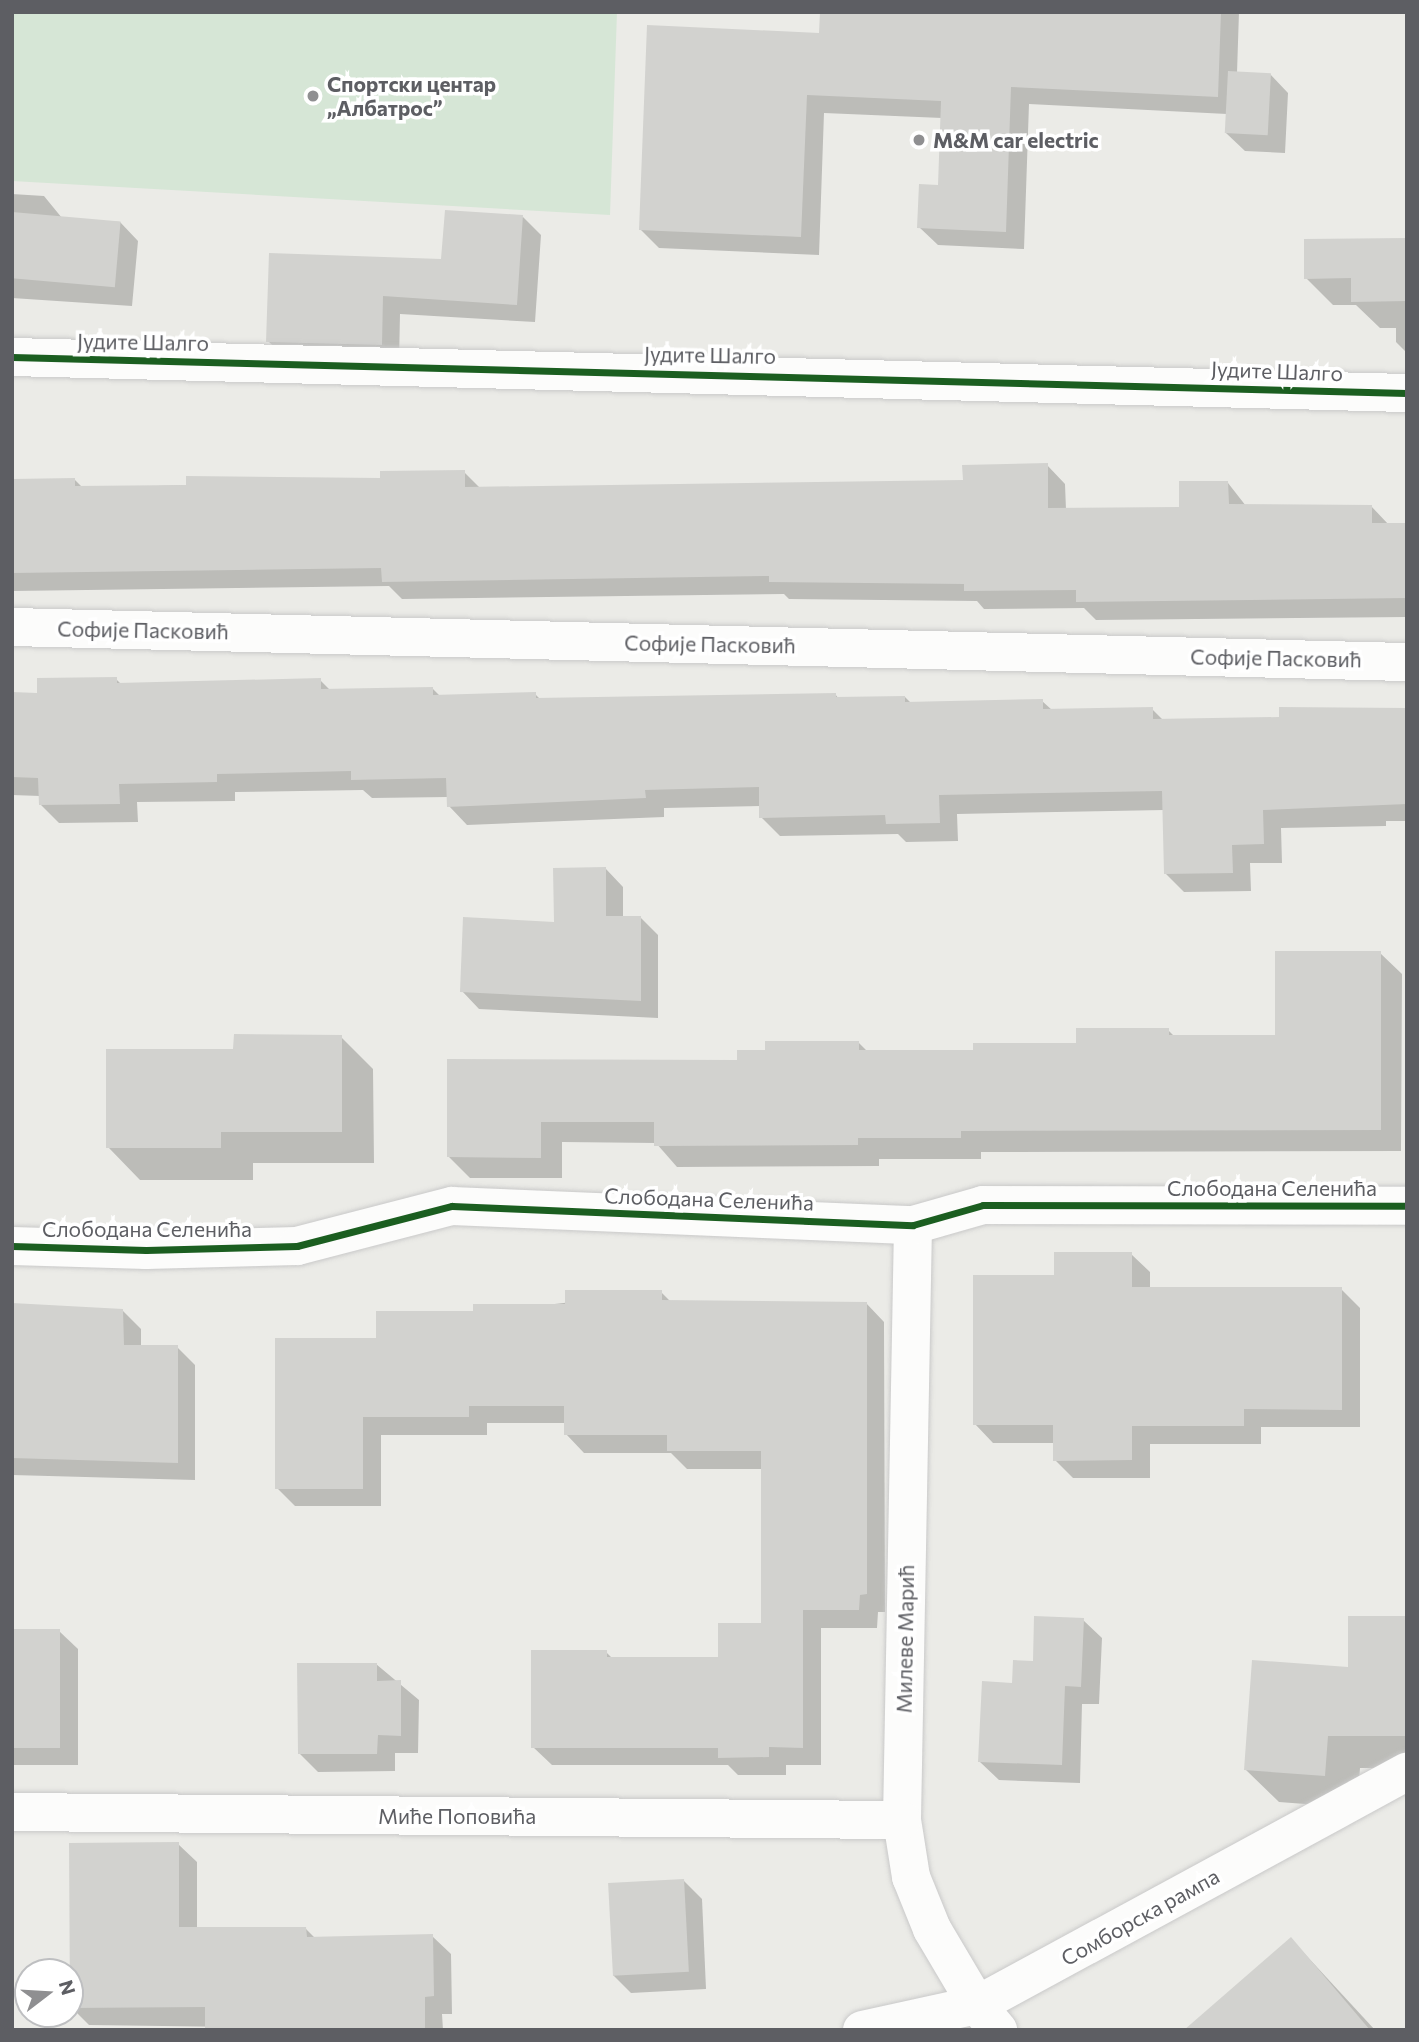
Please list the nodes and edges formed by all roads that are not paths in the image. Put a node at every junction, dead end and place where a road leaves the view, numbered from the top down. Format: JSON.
{"nodes":[{"id":1,"x":12,"y":357,"type":"edge"},
{"id":2,"x":1407,"y":393,"type":"edge"},
{"id":3,"x":12,"y":627,"type":"edge"},
{"id":4,"x":1407,"y":662,"type":"edge"},
{"id":5,"x":1407,"y":1206,"type":"edge"},
{"id":6,"x":913,"y":1225,"type":"junction"},
{"id":7,"x":12,"y":1246,"type":"edge"},
{"id":8,"x":1407,"y":1772,"type":"edge"},
{"id":9,"x":12,"y":1812,"type":"edge"},
{"id":10,"x":902,"y":1820,"type":"junction"},
{"id":11,"x":988,"y":2018,"type":"edge"},
{"id":12,"x":862,"y":2030,"type":"edge"}],
"edges":[{"from":1,"to":2,"type":"street","name":"Јудите Шалго"},
{"from":3,"to":4,"type":"street","name":"Софије Пасковић"},
{"from":5,"to":6,"type":"street","name":"Слободана Селенића"},
{"from":6,"to":7,"type":"street","name":"Слободана Селенића"},
{"from":6,"to":10,"type":"street","name":"Милеве Марић"},
{"from":8,"to":11,"type":"street","name":"Сомборска рампа"},
{"from":9,"to":10,"type":"street","name":"Миће Поповића"},
{"from":10,"to":11,"type":"street","name":"Милеве Марић"},
{"from":11,"to":12,"type":"street","name":"Сомборска рампа"}]}
